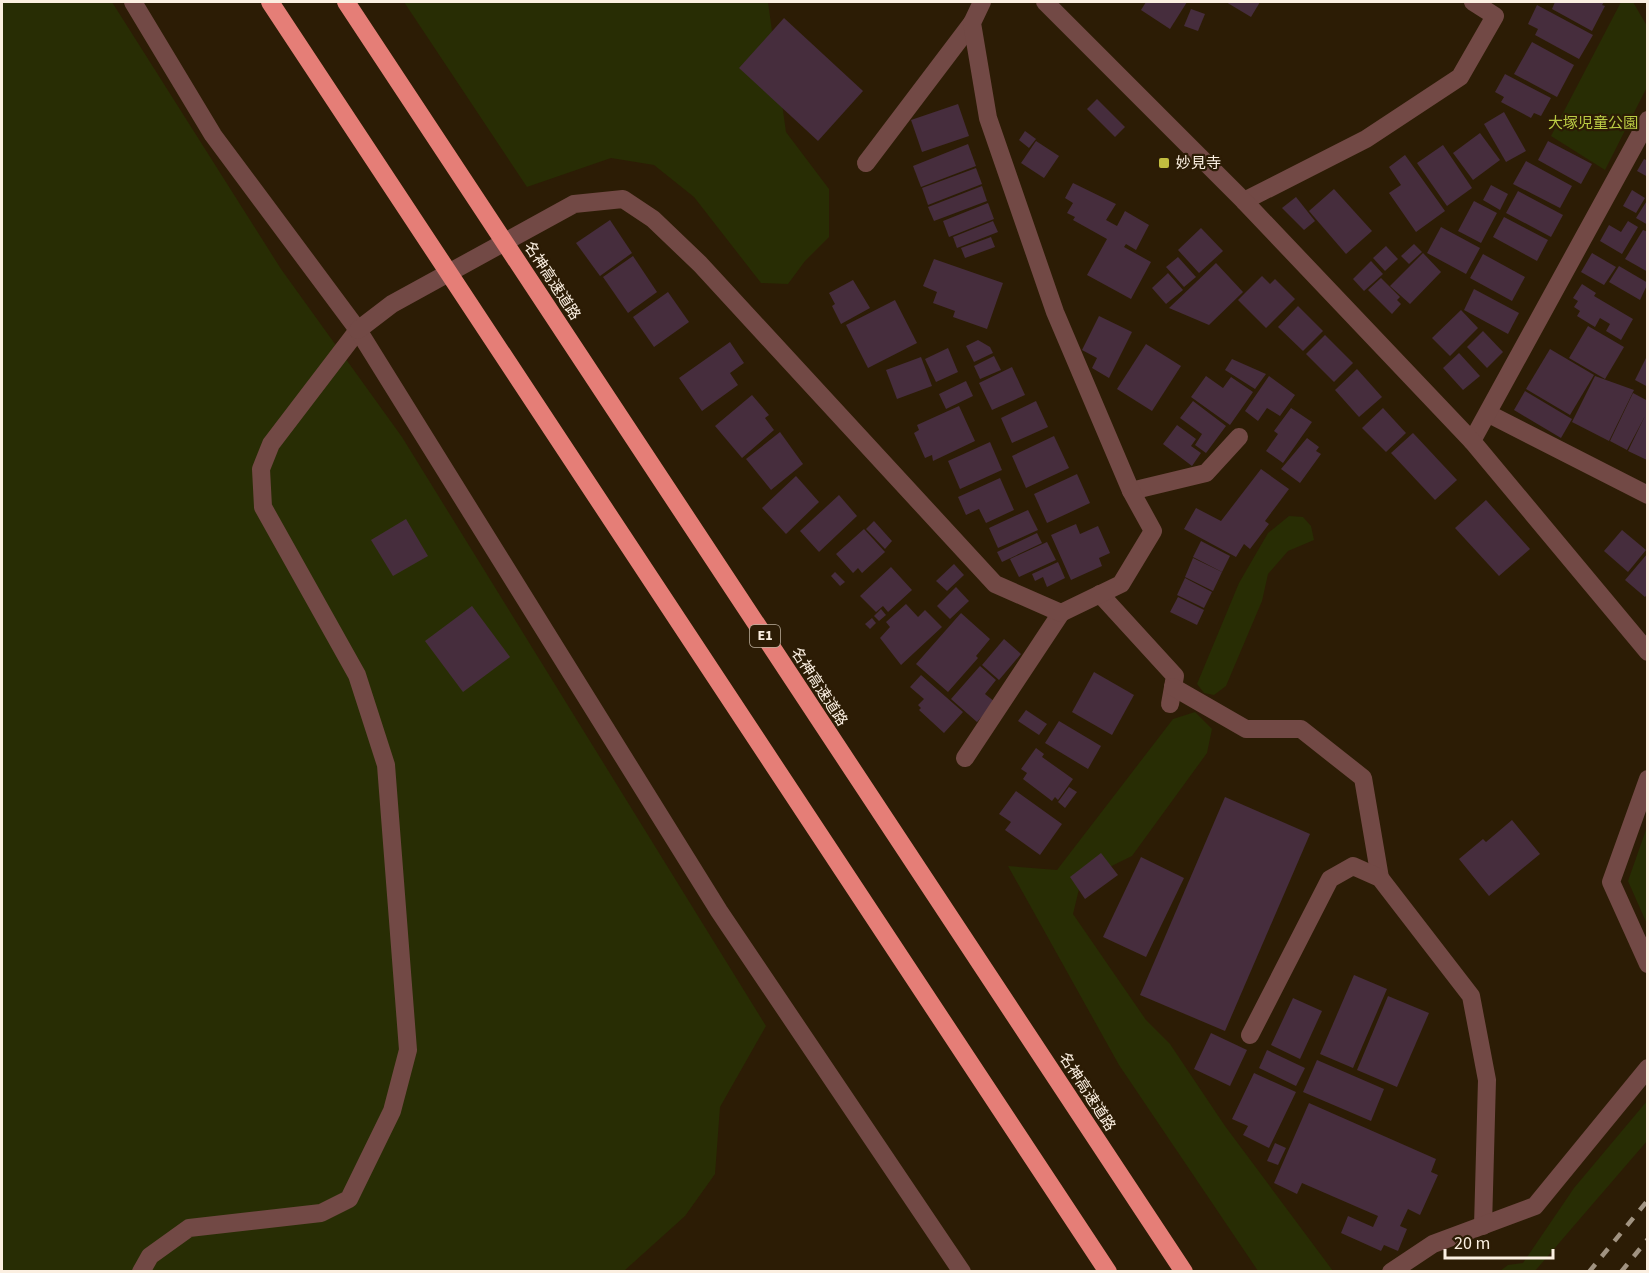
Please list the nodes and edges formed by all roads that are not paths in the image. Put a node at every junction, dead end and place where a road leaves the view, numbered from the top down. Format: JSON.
{"nodes":[{"id":1,"x":133,"y":2,"type":"edge"},
{"id":2,"x":270,"y":2,"type":"edge"},
{"id":3,"x":346,"y":2,"type":"edge"},
{"id":4,"x":982,"y":2,"type":"edge"},
{"id":5,"x":1045,"y":2,"type":"edge"},
{"id":6,"x":1473,"y":2,"type":"edge"},
{"id":7,"x":972,"y":23,"type":"junction"},
{"id":8,"x":1647,"y":120,"type":"edge"},
{"id":9,"x":866,"y":163,"type":"dead end"},
{"id":10,"x":1244,"y":201,"type":"junction"},
{"id":11,"x":358,"y":330,"type":"junction"},
{"id":12,"x":1489,"y":414,"type":"junction"},
{"id":13,"x":1239,"y":437,"type":"dead end"},
{"id":14,"x":1472,"y":441,"type":"junction"},
{"id":15,"x":1131,"y":491,"type":"junction"},
{"id":16,"x":1647,"y":495,"type":"edge"},
{"id":17,"x":1100,"y":594,"type":"junction"},
{"id":18,"x":1061,"y":613,"type":"junction"},
{"id":19,"x":1647,"y":652,"type":"edge"},
{"id":20,"x":965,"y":758,"type":"dead end"},
{"id":21,"x":1647,"y":779,"type":"edge"},
{"id":22,"x":1380,"y":878,"type":"junction"},
{"id":23,"x":1647,"y":964,"type":"edge"},
{"id":24,"x":1250,"y":1035,"type":"dead end"},
{"id":25,"x":1647,"y":1068,"type":"edge"},
{"id":26,"x":1483,"y":1226,"type":"junction"},
{"id":27,"x":141,"y":1272,"type":"edge"},
{"id":28,"x":962,"y":1272,"type":"edge"},
{"id":29,"x":1108,"y":1272,"type":"edge"},
{"id":30,"x":1184,"y":1272,"type":"edge"},
{"id":31,"x":1391,"y":1272,"type":"edge"}],
"edges":[{"from":1,"to":11,"type":"street"},
{"from":2,"to":29,"type":"highway"},
{"from":3,"to":30,"type":"highway","name":"名神高速道路","number":"E1"},
{"from":4,"to":7,"type":"street"},
{"from":5,"to":10,"type":"street"},
{"from":6,"to":10,"type":"street"},
{"from":7,"to":9,"type":"street"},
{"from":7,"to":15,"type":"street"},
{"from":8,"to":12,"type":"street"},
{"from":10,"to":14,"type":"street"},
{"from":11,"to":18,"type":"street"},
{"from":11,"to":27,"type":"street"},
{"from":11,"to":28,"type":"street"},
{"from":12,"to":14,"type":"street"},
{"from":12,"to":16,"type":"street"},
{"from":13,"to":15,"type":"street"},
{"from":14,"to":19,"type":"street"},
{"from":15,"to":17,"type":"street"},
{"from":17,"to":18,"type":"street"},
{"from":17,"to":22,"type":"street"},
{"from":18,"to":20,"type":"street"},
{"from":21,"to":23,"type":"street"},
{"from":22,"to":24,"type":"street"},
{"from":22,"to":26,"type":"street"},
{"from":25,"to":26,"type":"street"},
{"from":26,"to":31,"type":"street"}]}
